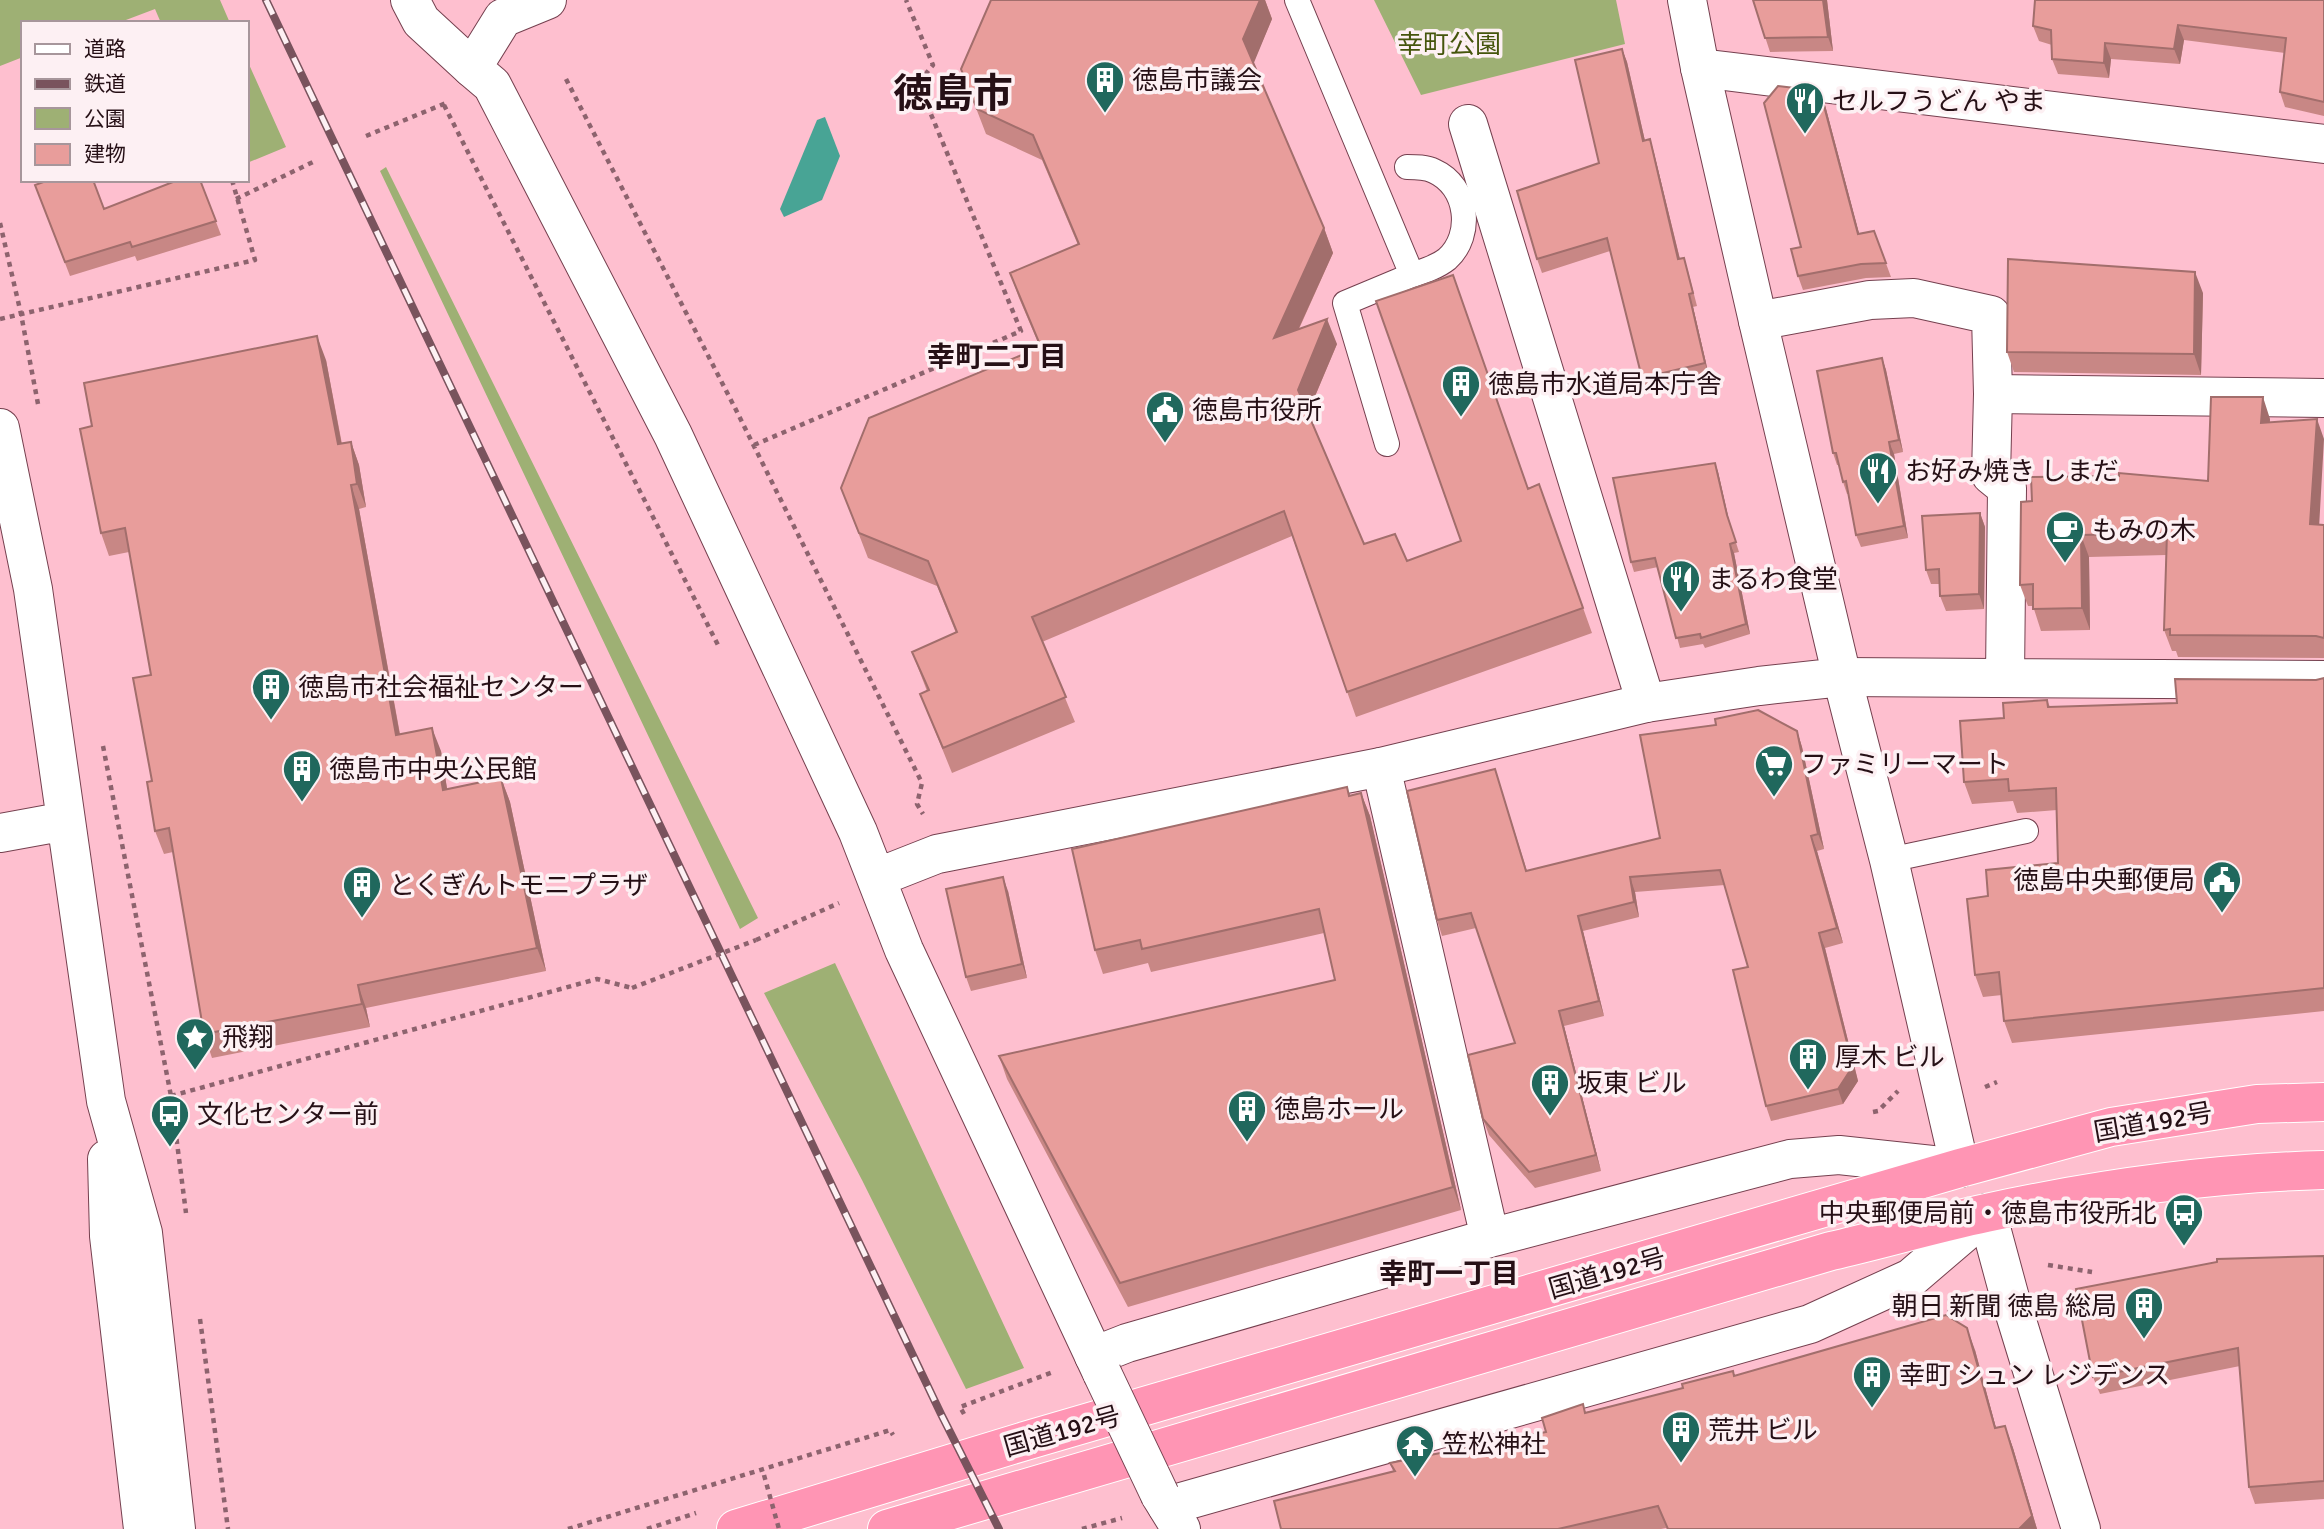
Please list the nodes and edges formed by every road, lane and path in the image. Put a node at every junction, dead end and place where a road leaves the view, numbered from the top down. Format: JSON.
{"nodes":[{"id":1,"x":410,"y":0,"type":"edge"},
{"id":2,"x":547,"y":0,"type":"edge"},
{"id":3,"x":906,"y":0,"type":"edge"},
{"id":4,"x":1297,"y":0,"type":"edge"},
{"id":5,"x":1688,"y":0,"type":"edge"},
{"id":6,"x":472,"y":68,"type":"junction"},
{"id":7,"x":1700,"y":68,"type":"junction"},
{"id":8,"x":566,"y":79,"type":"dead end"},
{"id":9,"x":443,"y":104,"type":"dead end"},
{"id":10,"x":426,"y":110,"type":"dead end"},
{"id":11,"x":1468,"y":124,"type":"dead end"},
{"id":12,"x":366,"y":136,"type":"dead end"},
{"id":13,"x":2324,"y":144,"type":"edge"},
{"id":14,"x":315,"y":161,"type":"dead end"},
{"id":15,"x":1407,"y":167,"type":"dead end"},
{"id":16,"x":232,"y":182,"type":"edge"},
{"id":17,"x":236,"y":199,"type":"junction"},
{"id":18,"x":0,"y":223,"type":"edge"},
{"id":19,"x":1412,"y":275,"type":"junction"},
{"id":20,"x":21,"y":314,"type":"junction"},
{"id":21,"x":0,"y":319,"type":"edge"},
{"id":22,"x":1758,"y":321,"type":"junction"},
{"id":23,"x":1993,"y":394,"type":"junction"},
{"id":24,"x":2324,"y":398,"type":"edge"},
{"id":25,"x":0,"y":428,"type":"edge"},
{"id":26,"x":1387,"y":444,"type":"dead end"},
{"id":27,"x":753,"y":445,"type":"junction"},
{"id":28,"x":723,"y":654,"type":"dead end"},
{"id":29,"x":1842,"y":677,"type":"junction"},
{"id":30,"x":2005,"y":678,"type":"junction"},
{"id":31,"x":2324,"y":680,"type":"edge"},
{"id":32,"x":1646,"y":703,"type":"junction"},
{"id":33,"x":1381,"y":767,"type":"junction"},
{"id":34,"x":923,"y":815,"type":"dead end"},
{"id":35,"x":66,"y":821,"type":"junction"},
{"id":36,"x":2025,"y":831,"type":"dead end"},
{"id":37,"x":0,"y":833,"type":"edge"},
{"id":38,"x":1889,"y":860,"type":"junction"},
{"id":39,"x":876,"y":878,"type":"junction"},
{"id":40,"x":839,"y":902,"type":"dead end"},
{"id":41,"x":171,"y":1096,"type":"dead end"},
{"id":42,"x":106,"y":1101,"type":"junction"},
{"id":43,"x":2324,"y":1102,"type":"edge"},
{"id":44,"x":1960,"y":1168,"type":"junction"},
{"id":45,"x":2324,"y":1170,"type":"edge"},
{"id":46,"x":1987,"y":1213,"type":"junction"},
{"id":47,"x":1490,"y":1238,"type":"junction"},
{"id":48,"x":2047,"y":1265,"type":"dead end"},
{"id":49,"x":2092,"y":1272,"type":"dead end"},
{"id":50,"x":1086,"y":1366,"type":"junction"},
{"id":51,"x":967,"y":1405,"type":"dead end"},
{"id":52,"x":884,"y":1432,"type":"dead end"},
{"id":53,"x":764,"y":1475,"type":"dead end"},
{"id":54,"x":1170,"y":1510,"type":"edge"},
{"id":55,"x":1127,"y":1517,"type":"dead end"},
{"id":56,"x":143,"y":1529,"type":"edge"},
{"id":57,"x":176,"y":1529,"type":"edge"},
{"id":58,"x":568,"y":1529,"type":"edge"},
{"id":59,"x":736,"y":1529,"type":"edge"},
{"id":60,"x":779,"y":1529,"type":"edge"},
{"id":61,"x":887,"y":1529,"type":"edge"},
{"id":62,"x":1083,"y":1529,"type":"edge"},
{"id":63,"x":2081,"y":1529,"type":"edge"}],
"edges":[{"from":1,"to":6,"type":"street"},
{"from":2,"to":6,"type":"street"},
{"from":3,"to":27,"type":"path"},
{"from":4,"to":19,"type":"lane"},
{"from":5,"to":7,"type":"street"},
{"from":6,"to":39,"type":"street"},
{"from":7,"to":13,"type":"street"},
{"from":7,"to":22,"type":"street"},
{"from":8,"to":27,"type":"path"},
{"from":9,"to":28,"type":"path"},
{"from":10,"to":12,"type":"path"},
{"from":11,"to":32,"type":"street"},
{"from":14,"to":17,"type":"path"},
{"from":15,"to":19,"type":"lane"},
{"from":16,"to":17,"type":"path"},
{"from":17,"to":20,"type":"path"},
{"from":18,"to":20,"type":"path"},
{"from":19,"to":26,"type":"lane"},
{"from":20,"to":21,"type":"path"},
{"from":22,"to":23,"type":"street"},
{"from":22,"to":29,"type":"street"},
{"from":23,"to":24,"type":"street"},
{"from":23,"to":30,"type":"street"},
{"from":25,"to":35,"type":"street"},
{"from":27,"to":34,"type":"path"},
{"from":29,"to":30,"type":"street"},
{"from":29,"to":32,"type":"street"},
{"from":29,"to":38,"type":"street"},
{"from":30,"to":31,"type":"street"},
{"from":32,"to":33,"type":"street"},
{"from":33,"to":39,"type":"street"},
{"from":33,"to":47,"type":"street"},
{"from":35,"to":37,"type":"street"},
{"from":35,"to":42,"type":"street"},
{"from":36,"to":38,"type":"lane"},
{"from":38,"to":44,"type":"street"},
{"from":39,"to":50,"type":"street"},
{"from":40,"to":41,"type":"path","bridge":true},
{"from":42,"to":56,"type":"street"},
{"from":42,"to":57,"type":"street"},
{"from":43,"to":44,"type":"highway","name":"国道192号"},
{"from":44,"to":47,"type":"street"},
{"from":44,"to":59,"type":"highway","name":"国道192号"},
{"from":45,"to":46,"type":"highway","name":"国道192号"},
{"from":46,"to":54,"type":"street"},
{"from":46,"to":61,"type":"highway","name":"国道192号"},
{"from":46,"to":63,"type":"street"},
{"from":47,"to":50,"type":"street"},
{"from":48,"to":49,"type":"path"},
{"from":50,"to":51,"type":"path"},
{"from":50,"to":54,"type":"street","bridge":true},
{"from":52,"to":58,"type":"path"},
{"from":53,"to":60,"type":"path","bridge":true},
{"from":55,"to":62,"type":"path"}]}
